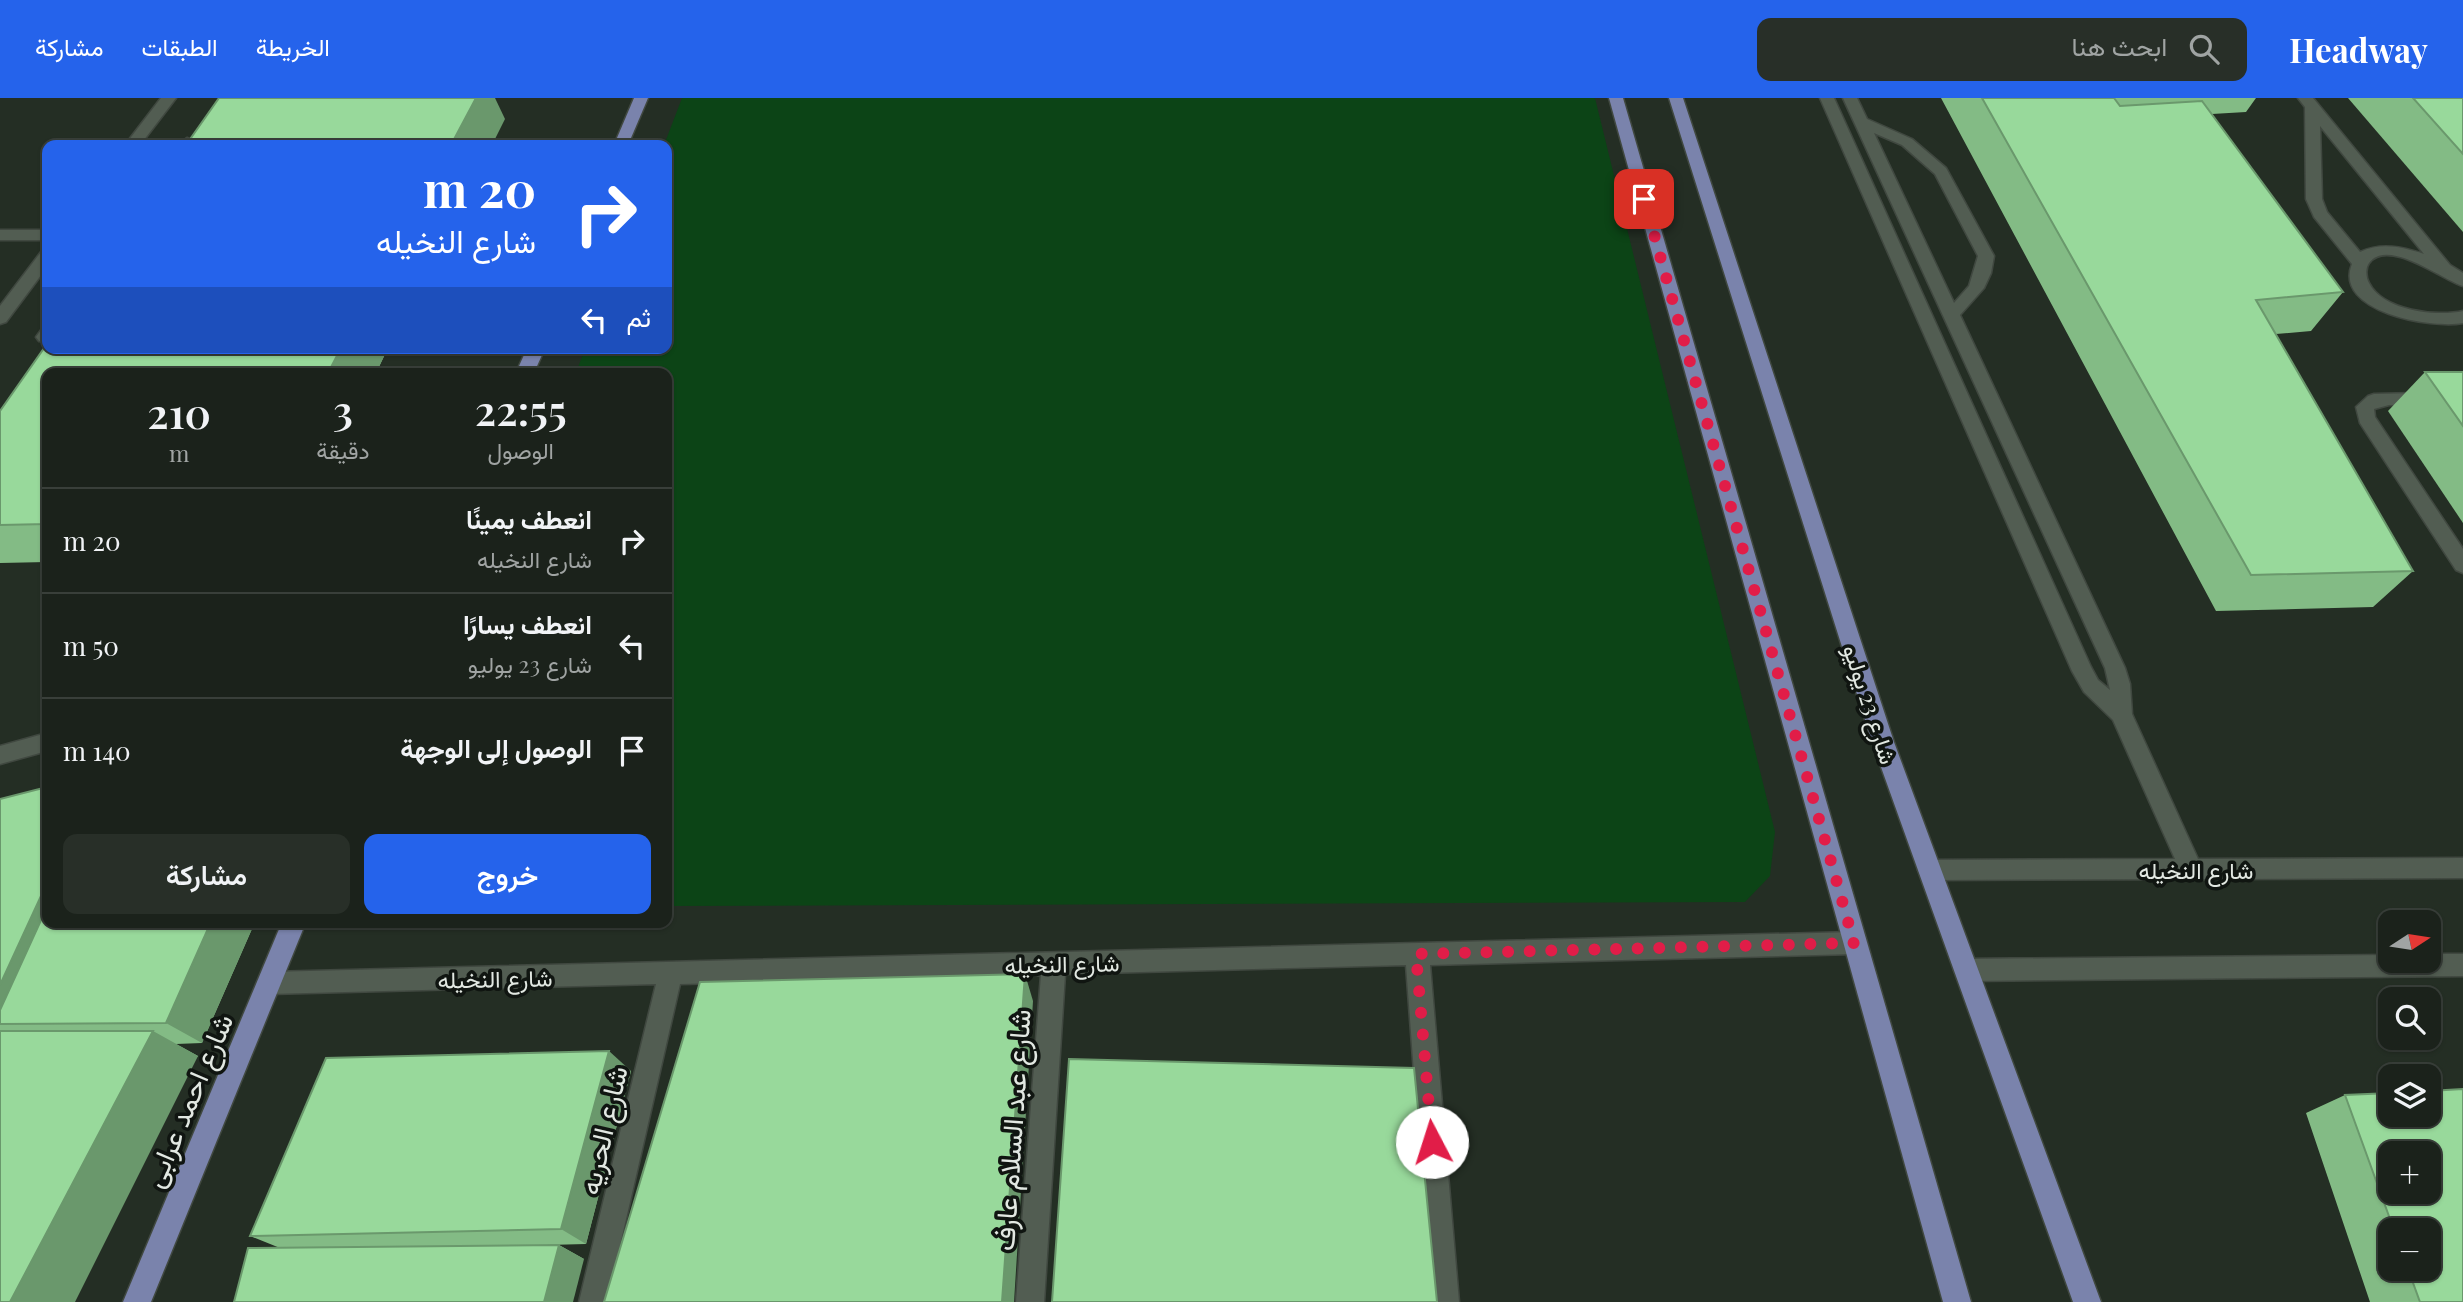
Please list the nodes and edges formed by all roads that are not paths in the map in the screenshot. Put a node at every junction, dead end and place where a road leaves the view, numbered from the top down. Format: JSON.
{"nodes":[{"id":1,"x":169,"y":98,"type":"edge"},
{"id":2,"x":640,"y":98,"type":"edge"},
{"id":3,"x":1616,"y":98,"type":"edge"},
{"id":4,"x":1676,"y":98,"type":"edge"},
{"id":5,"x":1827,"y":98,"type":"edge"},
{"id":6,"x":1850,"y":98,"type":"edge"},
{"id":7,"x":2308,"y":103,"type":"edge"},
{"id":8,"x":1860,"y":121,"type":"junction"},
{"id":9,"x":136,"y":140,"type":"edge"},
{"id":10,"x":623,"y":140,"type":"edge"},
{"id":11,"x":0,"y":234,"type":"edge"},
{"id":12,"x":42,"y":235,"type":"edge"},
{"id":13,"x":2360,"y":262,"type":"junction"},
{"id":14,"x":42,"y":263,"type":"edge"},
{"id":15,"x":2443,"y":266,"type":"junction"},
{"id":16,"x":2463,"y":281,"type":"edge"},
{"id":17,"x":1949,"y":314,"type":"junction"},
{"id":18,"x":2463,"y":317,"type":"edge"},
{"id":19,"x":0,"y":318,"type":"edge"},
{"id":20,"x":2463,"y":398,"type":"edge"},
{"id":21,"x":2463,"y":565,"type":"edge"},
{"id":22,"x":2122,"y":714,"type":"junction"},
{"id":23,"x":42,"y":743,"type":"edge"},
{"id":24,"x":0,"y":755,"type":"edge"},
{"id":25,"x":2463,"y":868,"type":"edge"},
{"id":26,"x":2191,"y":869,"type":"junction"},
{"id":27,"x":1930,"y":870,"type":"junction"},
{"id":28,"x":292,"y":928,"type":"edge"},
{"id":29,"x":1854,"y":943,"type":"junction"},
{"id":30,"x":1416,"y":954,"type":"junction"},
{"id":31,"x":1054,"y":963,"type":"junction"},
{"id":32,"x":1966,"y":970,"type":"junction"},
{"id":33,"x":2460,"y":970,"type":"edge"},
{"id":34,"x":671,"y":973,"type":"junction"},
{"id":35,"x":269,"y":983,"type":"junction"},
{"id":36,"x":137,"y":1302,"type":"edge"},
{"id":37,"x":593,"y":1302,"type":"edge"},
{"id":38,"x":1030,"y":1302,"type":"edge"},
{"id":39,"x":1445,"y":1302,"type":"edge"},
{"id":40,"x":1957,"y":1302,"type":"edge"},
{"id":41,"x":2087,"y":1302,"type":"edge"}],
"edges":[{"from":1,"to":9,"type":"street"},
{"from":2,"to":10,"type":"main road"},
{"from":3,"to":29,"type":"main road"},
{"from":4,"to":27,"type":"main road","name":"شارع 23 يوليو"},
{"from":5,"to":22,"type":"street"},
{"from":6,"to":8,"type":"street"},
{"from":7,"to":13,"type":"street"},
{"from":7,"to":15,"type":"street"},
{"from":8,"to":17,"type":"street"},
{"from":8,"to":17,"type":"street"},
{"from":11,"to":12,"type":"street"},
{"from":13,"to":15,"type":"street"},
{"from":13,"to":18,"type":"street"},
{"from":14,"to":19,"type":"street"},
{"from":15,"to":16,"type":"street"},
{"from":17,"to":22,"type":"street"},
{"from":20,"to":21,"type":"street"},
{"from":22,"to":26,"type":"street"},
{"from":23,"to":24,"type":"street"},
{"from":25,"to":26,"type":"street","name":"شارع النخيله"},
{"from":26,"to":27,"type":"street","name":"شارع النخيله"},
{"from":27,"to":32,"type":"main road","name":"شارع 23 يوليو"},
{"from":28,"to":35,"type":"main road","name":"شارع احمد عرابى"},
{"from":29,"to":30,"type":"street","name":"شارع النخيله"},
{"from":29,"to":40,"type":"main road"},
{"from":30,"to":31,"type":"street","name":"شارع النخيله"},
{"from":30,"to":39,"type":"street"},
{"from":31,"to":34,"type":"street","name":"شارع النخيله"},
{"from":31,"to":38,"type":"street","name":"شارع عبد السلام عارف"},
{"from":32,"to":33,"type":"street"},
{"from":32,"to":41,"type":"main road","name":"شارع 23 يوليو"},
{"from":34,"to":35,"type":"street","name":"شارع النخيله"},
{"from":34,"to":37,"type":"street","name":"شارع الحريه"},
{"from":35,"to":36,"type":"main road","name":"شارع احمد عرابى"}]}
